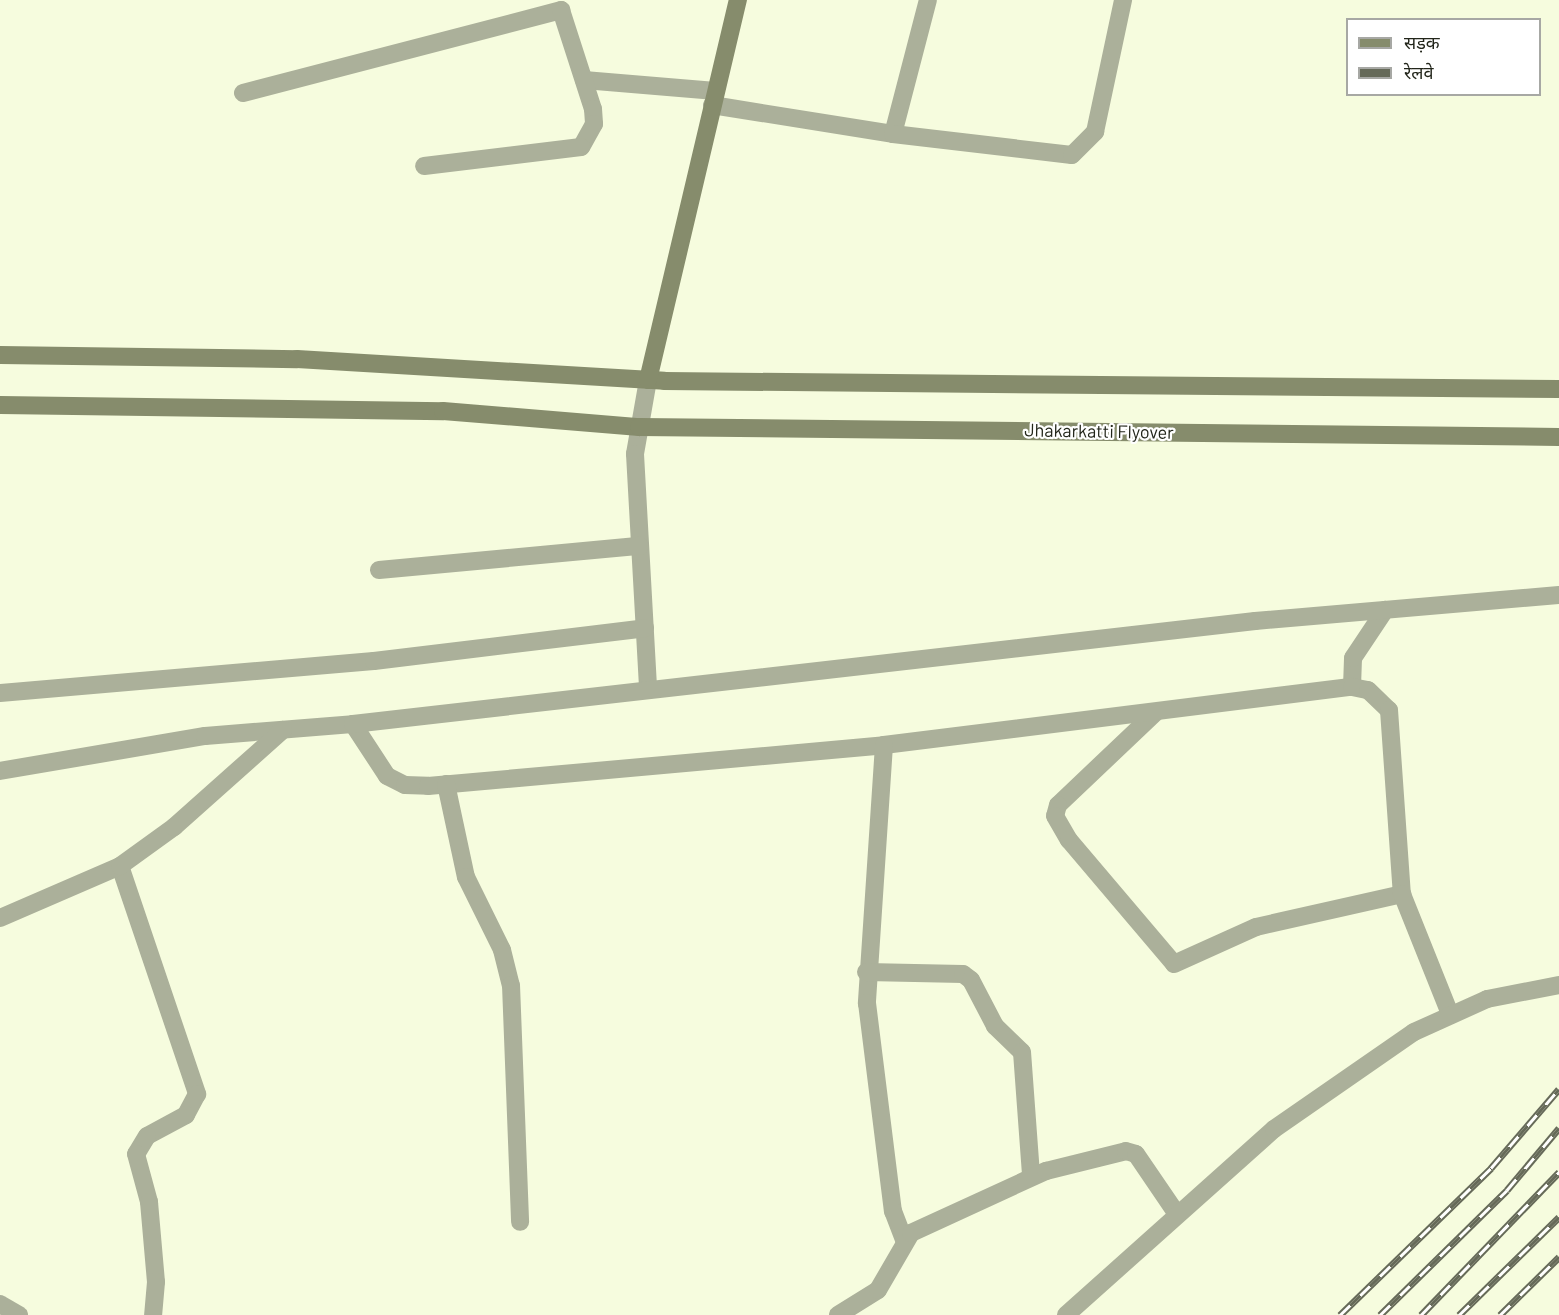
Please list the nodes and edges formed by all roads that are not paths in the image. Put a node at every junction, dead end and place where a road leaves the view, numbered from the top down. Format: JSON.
{"nodes":[{"id":1,"x":738,"y":0,"type":"edge"},
{"id":2,"x":928,"y":0,"type":"edge"},
{"id":3,"x":1123,"y":0,"type":"edge"},
{"id":4,"x":584,"y":81,"type":"junction"},
{"id":5,"x":243,"y":93,"type":"dead end"},
{"id":6,"x":714,"y":98,"type":"junction"},
{"id":7,"x":893,"y":134,"type":"junction"},
{"id":8,"x":424,"y":166,"type":"dead end"},
{"id":9,"x":0,"y":355,"type":"edge"},
{"id":10,"x":648,"y":380,"type":"junction"},
{"id":11,"x":1559,"y":389,"type":"edge"},
{"id":12,"x":0,"y":405,"type":"edge"},
{"id":13,"x":639,"y":427,"type":"junction"},
{"id":14,"x":1559,"y":437,"type":"edge"},
{"id":15,"x":640,"y":546,"type":"junction"},
{"id":16,"x":379,"y":570,"type":"dead end"},
{"id":17,"x":1559,"y":595,"type":"edge"},
{"id":18,"x":1385,"y":610,"type":"junction"},
{"id":19,"x":645,"y":628,"type":"junction"},
{"id":20,"x":1352,"y":687,"type":"junction"},
{"id":21,"x":648,"y":690,"type":"junction"},
{"id":22,"x":0,"y":693,"type":"edge"},
{"id":23,"x":1156,"y":712,"type":"junction"},
{"id":24,"x":353,"y":724,"type":"junction"},
{"id":25,"x":283,"y":730,"type":"junction"},
{"id":26,"x":884,"y":745,"type":"junction"},
{"id":27,"x":0,"y":771,"type":"edge"},
{"id":28,"x":446,"y":784,"type":"junction"},
{"id":29,"x":120,"y":866,"type":"junction"},
{"id":30,"x":1402,"y":894,"type":"junction"},
{"id":31,"x":0,"y":918,"type":"edge"},
{"id":32,"x":866,"y":972,"type":"junction"},
{"id":33,"x":1559,"y":985,"type":"edge"},
{"id":34,"x":1450,"y":1014,"type":"junction"},
{"id":35,"x":1031,"y":1175,"type":"junction"},
{"id":36,"x":1177,"y":1214,"type":"junction"},
{"id":37,"x":520,"y":1222,"type":"dead end"},
{"id":38,"x":904,"y":1240,"type":"junction"},
{"id":39,"x":0,"y":1304,"type":"edge"},
{"id":40,"x":19,"y":1315,"type":"edge"},
{"id":41,"x":153,"y":1315,"type":"edge"},
{"id":42,"x":838,"y":1315,"type":"edge"},
{"id":43,"x":1065,"y":1315,"type":"edge"}],
"edges":[{"from":1,"to":6,"type":"main road"},
{"from":2,"to":7,"type":"street"},
{"from":3,"to":7,"type":"street"},
{"from":4,"to":5,"type":"street"},
{"from":4,"to":6,"type":"street"},
{"from":4,"to":8,"type":"street"},
{"from":6,"to":7,"type":"street"},
{"from":6,"to":10,"type":"main road"},
{"from":9,"to":10,"type":"main road"},
{"from":10,"to":11,"type":"main road"},
{"from":10,"to":13,"type":"street"},
{"from":12,"to":13,"type":"main road","name":"Jhakarkatti Flyover"},
{"from":13,"to":14,"type":"main road","name":"Jhakarkatti Flyover"},
{"from":13,"to":15,"type":"street"},
{"from":15,"to":16,"type":"street"},
{"from":15,"to":19,"type":"street"},
{"from":17,"to":18,"type":"street"},
{"from":18,"to":20,"type":"street"},
{"from":18,"to":21,"type":"street"},
{"from":19,"to":21,"type":"street"},
{"from":19,"to":22,"type":"street"},
{"from":20,"to":23,"type":"street"},
{"from":20,"to":30,"type":"street"},
{"from":21,"to":24,"type":"street"},
{"from":23,"to":26,"type":"street"},
{"from":23,"to":30,"type":"street"},
{"from":24,"to":25,"type":"street"},
{"from":24,"to":28,"type":"street"},
{"from":25,"to":27,"type":"street"},
{"from":25,"to":29,"type":"street"},
{"from":26,"to":28,"type":"street"},
{"from":26,"to":32,"type":"street"},
{"from":28,"to":37,"type":"street"},
{"from":29,"to":31,"type":"street"},
{"from":29,"to":41,"type":"street"},
{"from":30,"to":34,"type":"street"},
{"from":32,"to":35,"type":"street"},
{"from":32,"to":38,"type":"street"},
{"from":33,"to":34,"type":"street"},
{"from":34,"to":36,"type":"street"},
{"from":35,"to":36,"type":"street"},
{"from":35,"to":38,"type":"street"},
{"from":36,"to":43,"type":"street"},
{"from":38,"to":42,"type":"street"},
{"from":39,"to":40,"type":"street"}]}
